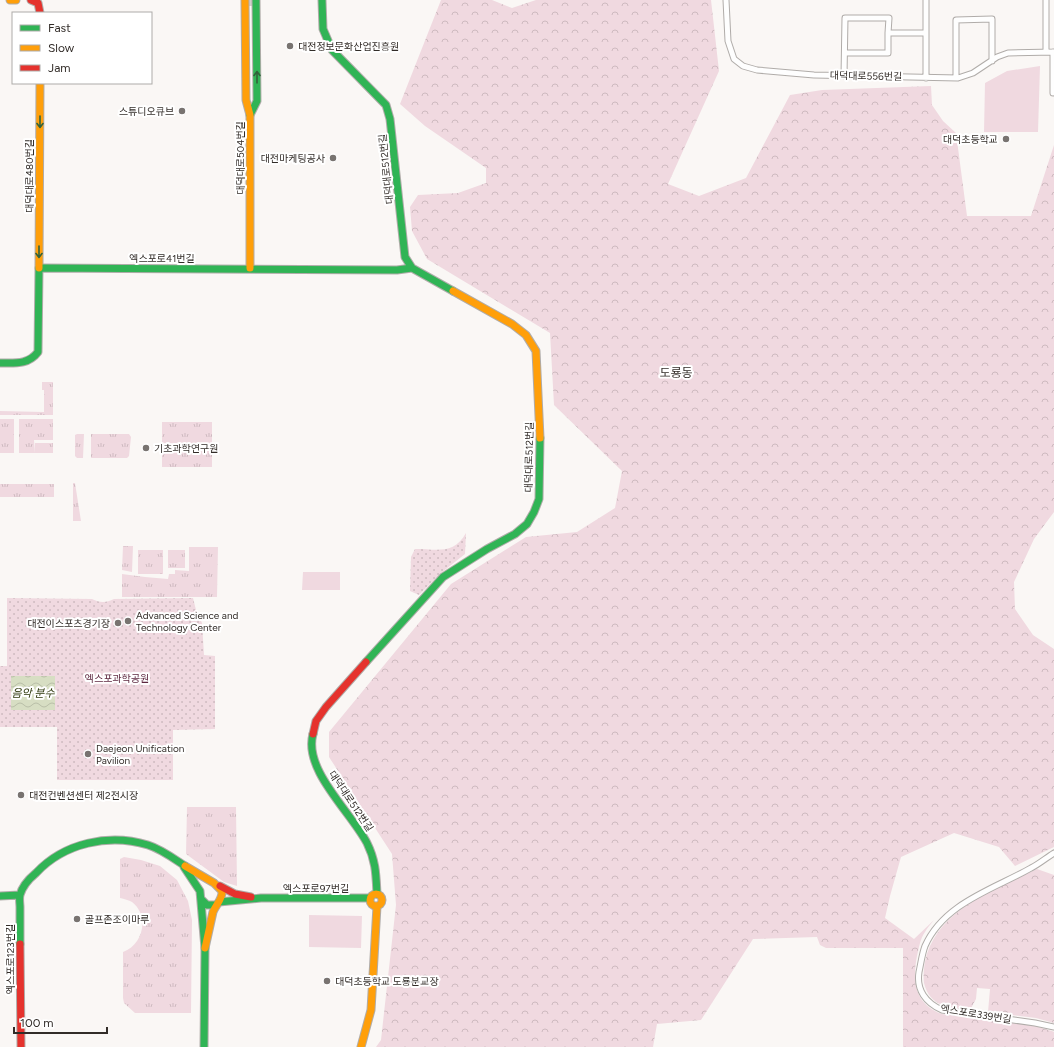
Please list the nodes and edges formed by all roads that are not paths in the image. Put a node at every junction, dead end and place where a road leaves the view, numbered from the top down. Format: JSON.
{"nodes":[{"id":1,"x":10,"y":0,"type":"edge"},
{"id":2,"x":16,"y":0,"type":"edge"},
{"id":3,"x":31,"y":0,"type":"edge"},
{"id":4,"x":256,"y":0,"type":"tunnel mouth"},
{"id":5,"x":322,"y":0,"type":"edge"},
{"id":6,"x":726,"y":0,"type":"edge"},
{"id":7,"x":926,"y":0,"type":"edge"},
{"id":8,"x":1046,"y":0,"type":"edge"},
{"id":9,"x":246,"y":2,"type":"tunnel mouth"},
{"id":10,"x":40,"y":12,"type":"edge"},
{"id":11,"x":888,"y":33,"type":"junction"},
{"id":12,"x":926,"y":33,"type":"junction"},
{"id":13,"x":1046,"y":52,"type":"junction"},
{"id":14,"x":1053,"y":52,"type":"edge"},
{"id":15,"x":845,"y":53,"type":"junction"},
{"id":16,"x":992,"y":61,"type":"junction"},
{"id":17,"x":844,"y":76,"type":"junction"},
{"id":18,"x":926,"y":78,"type":"junction"},
{"id":19,"x":956,"y":78,"type":"junction"},
{"id":20,"x":40,"y":84,"type":"edge"},
{"id":21,"x":1053,"y":93,"type":"dead end"},
{"id":22,"x":250,"y":114,"type":"junction"},
{"id":23,"x":39,"y":268,"type":"junction"},
{"id":24,"x":250,"y":268,"type":"junction"},
{"id":25,"x":412,"y":268,"type":"junction"},
{"id":26,"x":0,"y":363,"type":"edge"},
{"id":27,"x":1054,"y":853,"type":"edge"},
{"id":28,"x":181,"y":863,"type":"junction"},
{"id":29,"x":217,"y":884,"type":"junction"},
{"id":30,"x":20,"y":895,"type":"junction"},
{"id":31,"x":200,"y":895,"type":"junction"},
{"id":32,"x":0,"y":896,"type":"edge"},
{"id":33,"x":374,"y":896,"type":"junction"},
{"id":34,"x":261,"y":898,"type":"junction"},
{"id":35,"x":218,"y":904,"type":"junction"},
{"id":36,"x":205,"y":948,"type":"junction"},
{"id":37,"x":1054,"y":1027,"type":"edge"},
{"id":38,"x":21,"y":1047,"type":"edge"},
{"id":39,"x":204,"y":1047,"type":"edge"},
{"id":40,"x":361,"y":1047,"type":"edge"}],
"edges":[{"from":1,"to":2,"type":"street"},
{"from":3,"to":10,"type":"street"},
{"from":22,"to":4,"type":"street","one_way":true},
{"from":5,"to":25,"type":"street","name":"대덕대로512번길"},
{"from":6,"to":17,"type":"street","name":"대덕대로556번길"},
{"from":7,"to":12,"type":"street"},
{"from":8,"to":13,"type":"street"},
{"from":9,"to":22,"type":"street","name":"대덕대로504번길"},
{"from":11,"to":12,"type":"street"},
{"from":11,"to":15,"type":"street"},
{"from":11,"to":15,"type":"street"},
{"from":12,"to":18,"type":"street"},
{"from":13,"to":14,"type":"street","name":"대덕대로556번길"},
{"from":13,"to":16,"type":"street","name":"대덕대로556번길"},
{"from":14,"to":21,"type":"street"},
{"from":15,"to":17,"type":"street"},
{"from":16,"to":19,"type":"street","name":"대덕대로556번길"},
{"from":16,"to":19,"type":"street"},
{"from":17,"to":18,"type":"street","name":"대덕대로556번길"},
{"from":18,"to":19,"type":"street","name":"대덕대로556번길"},
{"from":20,"to":23,"type":"street","name":"대덕대로480번길","one_way":true},
{"from":22,"to":24,"type":"street","name":"대덕대로504번길"},
{"from":23,"to":24,"type":"street","name":"엑스포로41번길"},
{"from":23,"to":26,"type":"street"},
{"from":24,"to":25,"type":"street","name":"엑스포로41번길"},
{"from":25,"to":33,"type":"street","name":"대덕대로512번길"},
{"from":27,"to":37,"type":"street","name":"엑스포로339번길"},
{"from":28,"to":29,"type":"street"},
{"from":28,"to":30,"type":"street"},
{"from":28,"to":31,"type":"street"},
{"from":29,"to":31,"type":"street"},
{"from":29,"to":34,"type":"street"},
{"from":29,"to":35,"type":"street"},
{"from":30,"to":32,"type":"street"},
{"from":30,"to":38,"type":"street","name":"엑스포로123번길"},
{"from":31,"to":35,"type":"street"},
{"from":31,"to":36,"type":"street"},
{"from":33,"to":34,"type":"street","name":"엑스포로97번길"},
{"from":33,"to":40,"type":"street"},
{"from":34,"to":35,"type":"street"},
{"from":35,"to":36,"type":"street"},
{"from":36,"to":39,"type":"street"}]}
